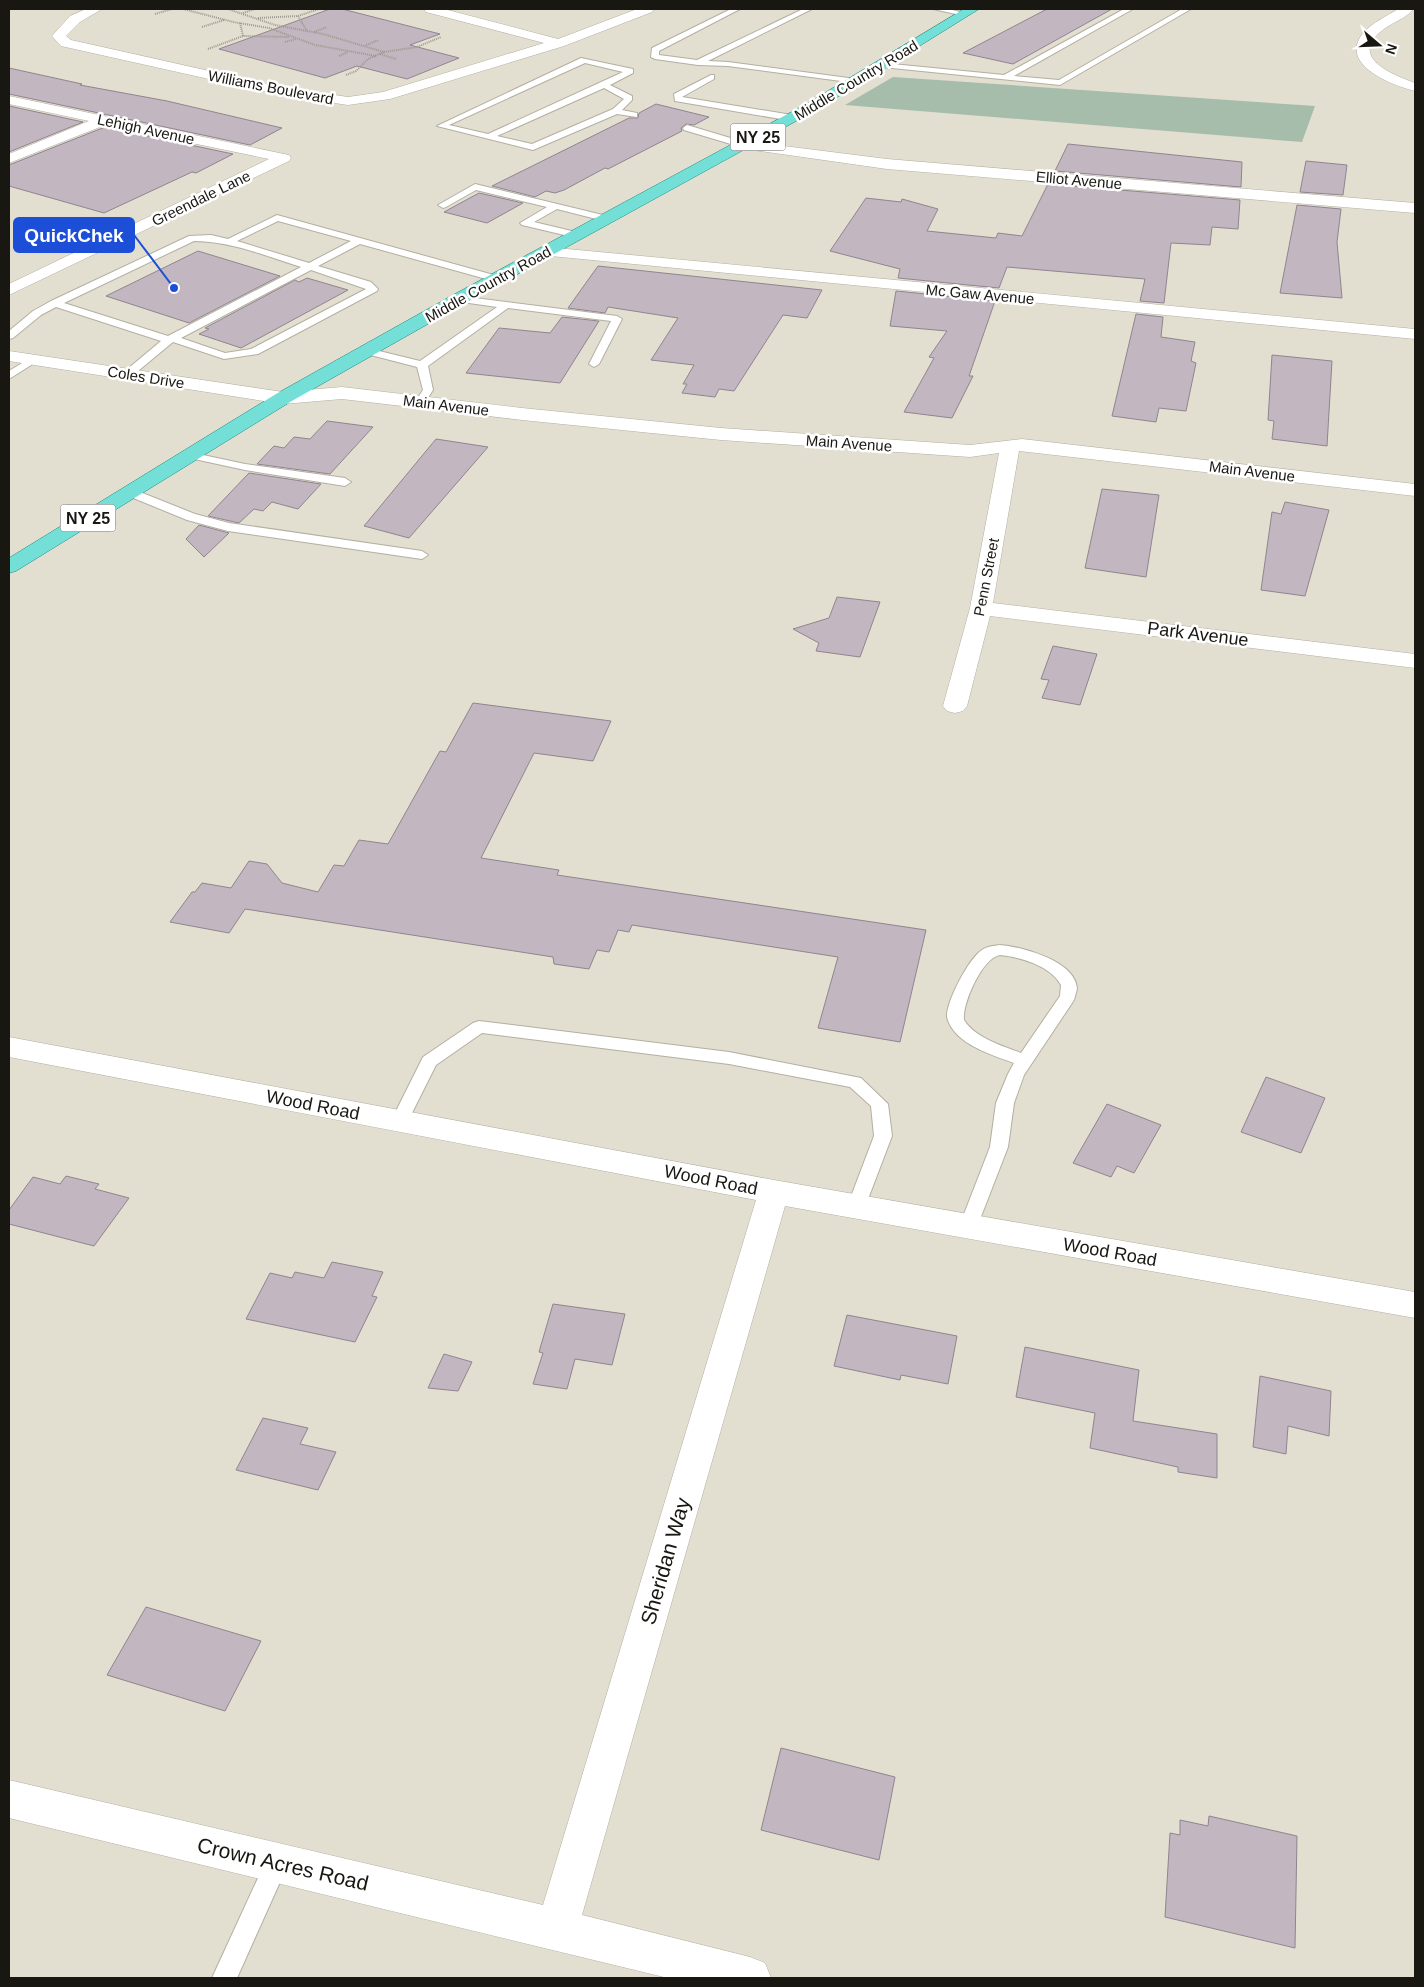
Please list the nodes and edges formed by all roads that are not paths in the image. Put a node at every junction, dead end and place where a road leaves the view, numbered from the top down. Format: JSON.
{"nodes":[{"id":1,"x":96,"y":9,"type":"edge"},
{"id":2,"x":430,"y":9,"type":"edge"},
{"id":3,"x":648,"y":9,"type":"edge"},
{"id":4,"x":736,"y":9,"type":"edge"},
{"id":5,"x":808,"y":9,"type":"edge"},
{"id":6,"x":936,"y":9,"type":"edge"},
{"id":7,"x":1129,"y":9,"type":"edge"},
{"id":8,"x":1187,"y":9,"type":"edge"},
{"id":9,"x":1407,"y":9,"type":"edge"},
{"id":10,"x":969,"y":11,"type":"edge"},
{"id":11,"x":559,"y":43,"type":"junction"},
{"id":12,"x":698,"y":63,"type":"junction"},
{"id":13,"x":882,"y":65,"type":"junction"},
{"id":14,"x":711,"y":76,"type":"dead end"},
{"id":15,"x":1006,"y":77,"type":"junction"},
{"id":16,"x":856,"y":81,"type":"junction"},
{"id":17,"x":604,"y":85,"type":"junction"},
{"id":18,"x":1415,"y":87,"type":"edge"},
{"id":19,"x":9,"y":100,"type":"edge"},
{"id":20,"x":616,"y":111,"type":"junction"},
{"id":21,"x":634,"y":115,"type":"dead end"},
{"id":22,"x":792,"y":118,"type":"junction"},
{"id":23,"x":104,"y":120,"type":"junction"},
{"id":24,"x":687,"y":128,"type":"dead end"},
{"id":25,"x":488,"y":136,"type":"junction"},
{"id":26,"x":744,"y":145,"type":"junction"},
{"id":27,"x":284,"y":158,"type":"joint"},
{"id":28,"x":9,"y":159,"type":"edge"},
{"id":29,"x":443,"y":205,"type":"dead end"},
{"id":30,"x":556,"y":206,"type":"junction"},
{"id":31,"x":1415,"y":208,"type":"edge"},
{"id":32,"x":608,"y":219,"type":"junction"},
{"id":33,"x":577,"y":235,"type":"junction"},
{"id":34,"x":359,"y":241,"type":"junction"},
{"id":35,"x":229,"y":242,"type":"junction"},
{"id":36,"x":546,"y":252,"type":"junction"},
{"id":37,"x":311,"y":266,"type":"junction"},
{"id":38,"x":497,"y":280,"type":"junction"},
{"id":39,"x":9,"y":290,"type":"edge"},
{"id":40,"x":459,"y":299,"type":"junction"},
{"id":41,"x":55,"y":303,"type":"junction"},
{"id":42,"x":506,"y":305,"type":"junction"},
{"id":43,"x":1415,"y":334,"type":"edge"},
{"id":44,"x":9,"y":336,"type":"edge"},
{"id":45,"x":170,"y":339,"type":"junction"},
{"id":46,"x":367,"y":351,"type":"junction"},
{"id":47,"x":9,"y":356,"type":"edge"},
{"id":48,"x":32,"y":360,"type":"junction"},
{"id":49,"x":594,"y":364,"type":"dead end"},
{"id":50,"x":422,"y":365,"type":"junction"},
{"id":51,"x":128,"y":374,"type":"junction"},
{"id":52,"x":9,"y":376,"type":"edge"},
{"id":53,"x":283,"y":398,"type":"junction"},
{"id":54,"x":420,"y":402,"type":"junction"},
{"id":55,"x":1010,"y":446,"type":"junction"},
{"id":56,"x":189,"y":456,"type":"junction"},
{"id":57,"x":345,"y":482,"type":"dead end"},
{"id":58,"x":1415,"y":490,"type":"edge"},
{"id":59,"x":130,"y":492,"type":"junction"},
{"id":60,"x":422,"y":554,"type":"dead end"},
{"id":61,"x":12,"y":562,"type":"edge"},
{"id":62,"x":981,"y":608,"type":"junction"},
{"id":63,"x":1415,"y":661,"type":"edge"},
{"id":64,"x":954,"y":706,"type":"dead end"},
{"id":65,"x":9,"y":1047,"type":"edge"},
{"id":66,"x":1023,"y":1060,"type":"junction"},
{"id":67,"x":400,"y":1121,"type":"junction"},
{"id":68,"x":774,"y":1192,"type":"junction"},
{"id":69,"x":856,"y":1207,"type":"junction"},
{"id":70,"x":968,"y":1226,"type":"junction"},
{"id":71,"x":1415,"y":1305,"type":"edge"},
{"id":72,"x":9,"y":1798,"type":"edge"},
{"id":73,"x":277,"y":1862,"type":"junction"},
{"id":74,"x":557,"y":1929,"type":"junction"},
{"id":75,"x":224,"y":1978,"type":"edge"},
{"id":76,"x":750,"y":1978,"type":"edge"}],
"edges":[{"from":1,"to":11,"type":"street","name":"Williams Boulevard"},
{"from":2,"to":11,"type":"street"},
{"from":3,"to":11,"type":"street","name":"Williams Boulevard"},
{"from":4,"to":12,"type":"lane"},
{"from":5,"to":12,"type":"lane"},
{"from":6,"to":10,"type":"lane"},
{"from":7,"to":15,"type":"lane"},
{"from":8,"to":15,"type":"lane"},
{"from":9,"to":18,"type":"street"},
{"from":10,"to":13,"type":"main road","name":"Middle Country Road","number":"NY 25"},
{"from":12,"to":16,"type":"lane"},
{"from":13,"to":15,"type":"lane"},
{"from":13,"to":16,"type":"main road","name":"Middle Country Road","number":"NY 25"},
{"from":14,"to":22,"type":"lane"},
{"from":16,"to":22,"type":"main road","name":"Middle Country Road","number":"NY 25"},
{"from":17,"to":20,"type":"lane"},
{"from":17,"to":25,"type":"lane"},
{"from":17,"to":25,"type":"lane"},
{"from":19,"to":23,"type":"street","name":"Lehigh Avenue"},
{"from":20,"to":21,"type":"lane"},
{"from":20,"to":25,"type":"lane"},
{"from":22,"to":26,"type":"main road","name":"Middle Country Road","number":"NY 25"},
{"from":23,"to":27,"type":"street","name":"Lehigh Avenue"},
{"from":23,"to":28,"type":"street"},
{"from":24,"to":26,"type":"lane"},
{"from":26,"to":31,"type":"street","name":"Elliot Avenue"},
{"from":26,"to":32,"type":"main road","name":"Middle Country Road","number":"NY 25"},
{"from":27,"to":39,"type":"street","name":"Greendale Lane"},
{"from":29,"to":30,"type":"lane"},
{"from":30,"to":32,"type":"lane"},
{"from":30,"to":33,"type":"lane"},
{"from":32,"to":33,"type":"main road","name":"Middle Country Road","number":"NY 25"},
{"from":33,"to":36,"type":"main road","name":"Middle Country Road","number":"NY 25"},
{"from":34,"to":35,"type":"lane"},
{"from":34,"to":37,"type":"lane"},
{"from":34,"to":38,"type":"lane"},
{"from":35,"to":37,"type":"lane"},
{"from":35,"to":41,"type":"lane"},
{"from":36,"to":38,"type":"main road","name":"Middle Country Road","number":"NY 25"},
{"from":36,"to":43,"type":"street","name":"Mc Gaw Avenue"},
{"from":37,"to":45,"type":"lane"},
{"from":37,"to":45,"type":"lane"},
{"from":38,"to":40,"type":"main road","name":"Middle Country Road","number":"NY 25"},
{"from":40,"to":42,"type":"lane"},
{"from":40,"to":46,"type":"main road","name":"Middle Country Road","number":"NY 25"},
{"from":41,"to":44,"type":"lane"},
{"from":41,"to":45,"type":"lane"},
{"from":42,"to":49,"type":"lane"},
{"from":42,"to":50,"type":"lane"},
{"from":45,"to":51,"type":"lane"},
{"from":46,"to":50,"type":"lane"},
{"from":46,"to":53,"type":"main road","name":"Middle Country Road","number":"NY 25"},
{"from":47,"to":48,"type":"street","name":"Coles Drive"},
{"from":48,"to":51,"type":"street","name":"Coles Drive"},
{"from":48,"to":52,"type":"lane"},
{"from":50,"to":54,"type":"lane"},
{"from":51,"to":53,"type":"street","name":"Coles Drive"},
{"from":53,"to":54,"type":"street","name":"Main Avenue"},
{"from":53,"to":56,"type":"main road","name":"Middle Country Road","number":"NY 25"},
{"from":54,"to":55,"type":"street","name":"Main Avenue"},
{"from":55,"to":58,"type":"street","name":"Main Avenue"},
{"from":55,"to":62,"type":"street","name":"Penn Street"},
{"from":56,"to":57,"type":"lane"},
{"from":56,"to":59,"type":"main road","name":"Middle Country Road","number":"NY 25"},
{"from":59,"to":60,"type":"lane"},
{"from":59,"to":61,"type":"main road","name":"Middle Country Road","number":"NY 25"},
{"from":62,"to":63,"type":"street","name":"Park Avenue"},
{"from":62,"to":64,"type":"street","name":"Penn Street"},
{"from":65,"to":67,"type":"street","name":"Wood Road"},
{"from":66,"to":66,"type":"lane"},
{"from":66,"to":70,"type":"lane"},
{"from":67,"to":68,"type":"street","name":"Wood Road"},
{"from":67,"to":69,"type":"lane"},
{"from":68,"to":69,"type":"street","name":"Wood Road"},
{"from":68,"to":74,"type":"street","name":"Sheridan Way"},
{"from":69,"to":70,"type":"street","name":"Wood Road"},
{"from":70,"to":71,"type":"street","name":"Wood Road"},
{"from":72,"to":73,"type":"street","name":"Crown Acres Road"},
{"from":73,"to":74,"type":"street","name":"Crown Acres Road"},
{"from":73,"to":75,"type":"lane"},
{"from":74,"to":76,"type":"street","name":"Crown Acres Road"}]}
